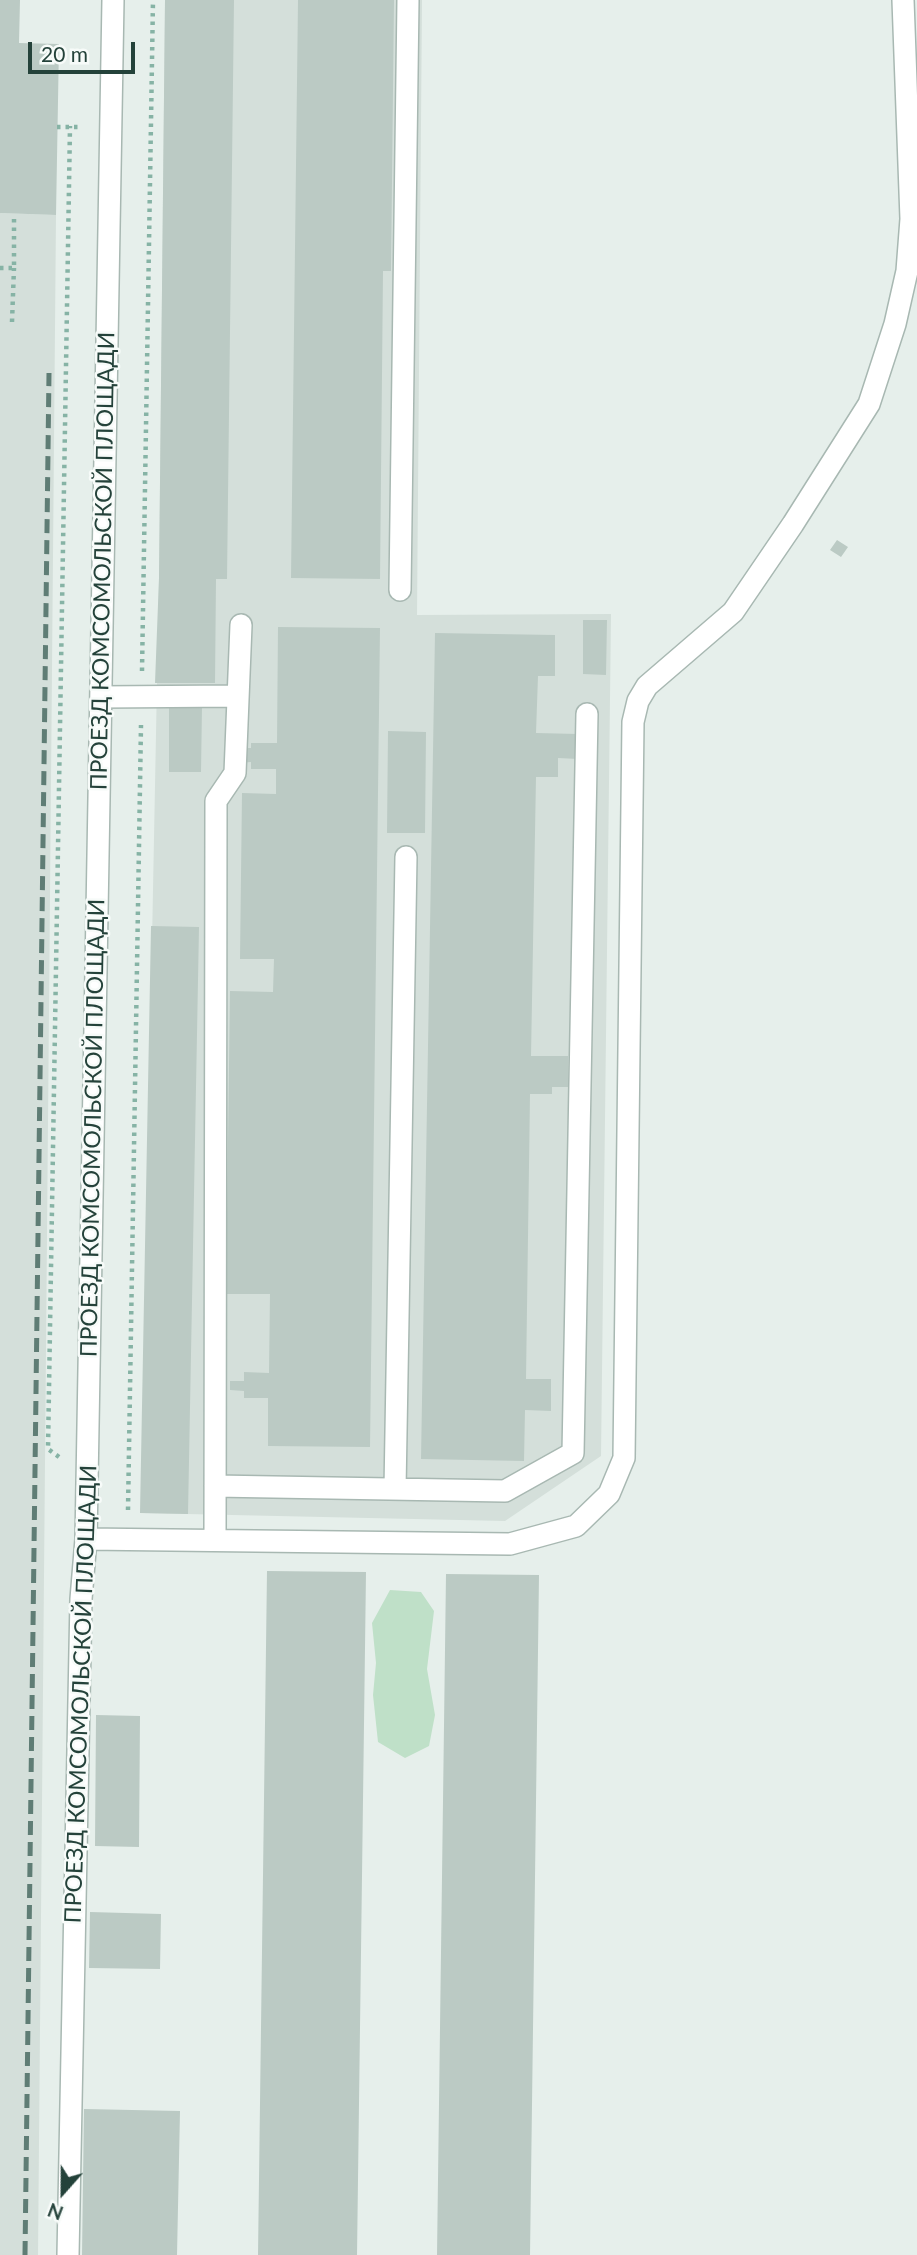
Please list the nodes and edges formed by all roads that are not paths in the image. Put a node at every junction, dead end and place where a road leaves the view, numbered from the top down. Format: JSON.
{"nodes":[{"id":1,"x":113,"y":0,"type":"edge"},
{"id":2,"x":408,"y":0,"type":"edge"},
{"id":3,"x":903,"y":0,"type":"edge"},
{"id":4,"x":400,"y":590,"type":"dead end"},
{"id":5,"x":241,"y":625,"type":"dead end"},
{"id":6,"x":238,"y":696,"type":"junction"},
{"id":7,"x":101,"y":697,"type":"junction"},
{"id":8,"x":587,"y":714,"type":"dead end"},
{"id":9,"x":406,"y":857,"type":"dead end"},
{"id":10,"x":215,"y":1486,"type":"junction"},
{"id":11,"x":395,"y":1489,"type":"junction"},
{"id":12,"x":86,"y":1539,"type":"junction"},
{"id":13,"x":215,"y":1540,"type":"junction"},
{"id":14,"x":68,"y":2255,"type":"edge"}],
"edges":[{"from":1,"to":7,"type":"street","name":"ПРОЕЗД КОМСОМОЛЬСКОЙ ПЛОЩАДИ"},
{"from":2,"to":4,"type":"street"},
{"from":3,"to":13,"type":"street"},
{"from":5,"to":6,"type":"street"},
{"from":6,"to":7,"type":"street"},
{"from":6,"to":10,"type":"street"},
{"from":7,"to":12,"type":"street","name":"ПРОЕЗД КОМСОМОЛЬСКОЙ ПЛОЩАДИ"},
{"from":8,"to":11,"type":"street"},
{"from":9,"to":11,"type":"street"},
{"from":10,"to":11,"type":"street"},
{"from":10,"to":13,"type":"street"},
{"from":12,"to":13,"type":"street"},
{"from":12,"to":14,"type":"street","name":"ПРОЕЗД КОМСОМОЛЬСКОЙ ПЛОЩАДИ"}]}
